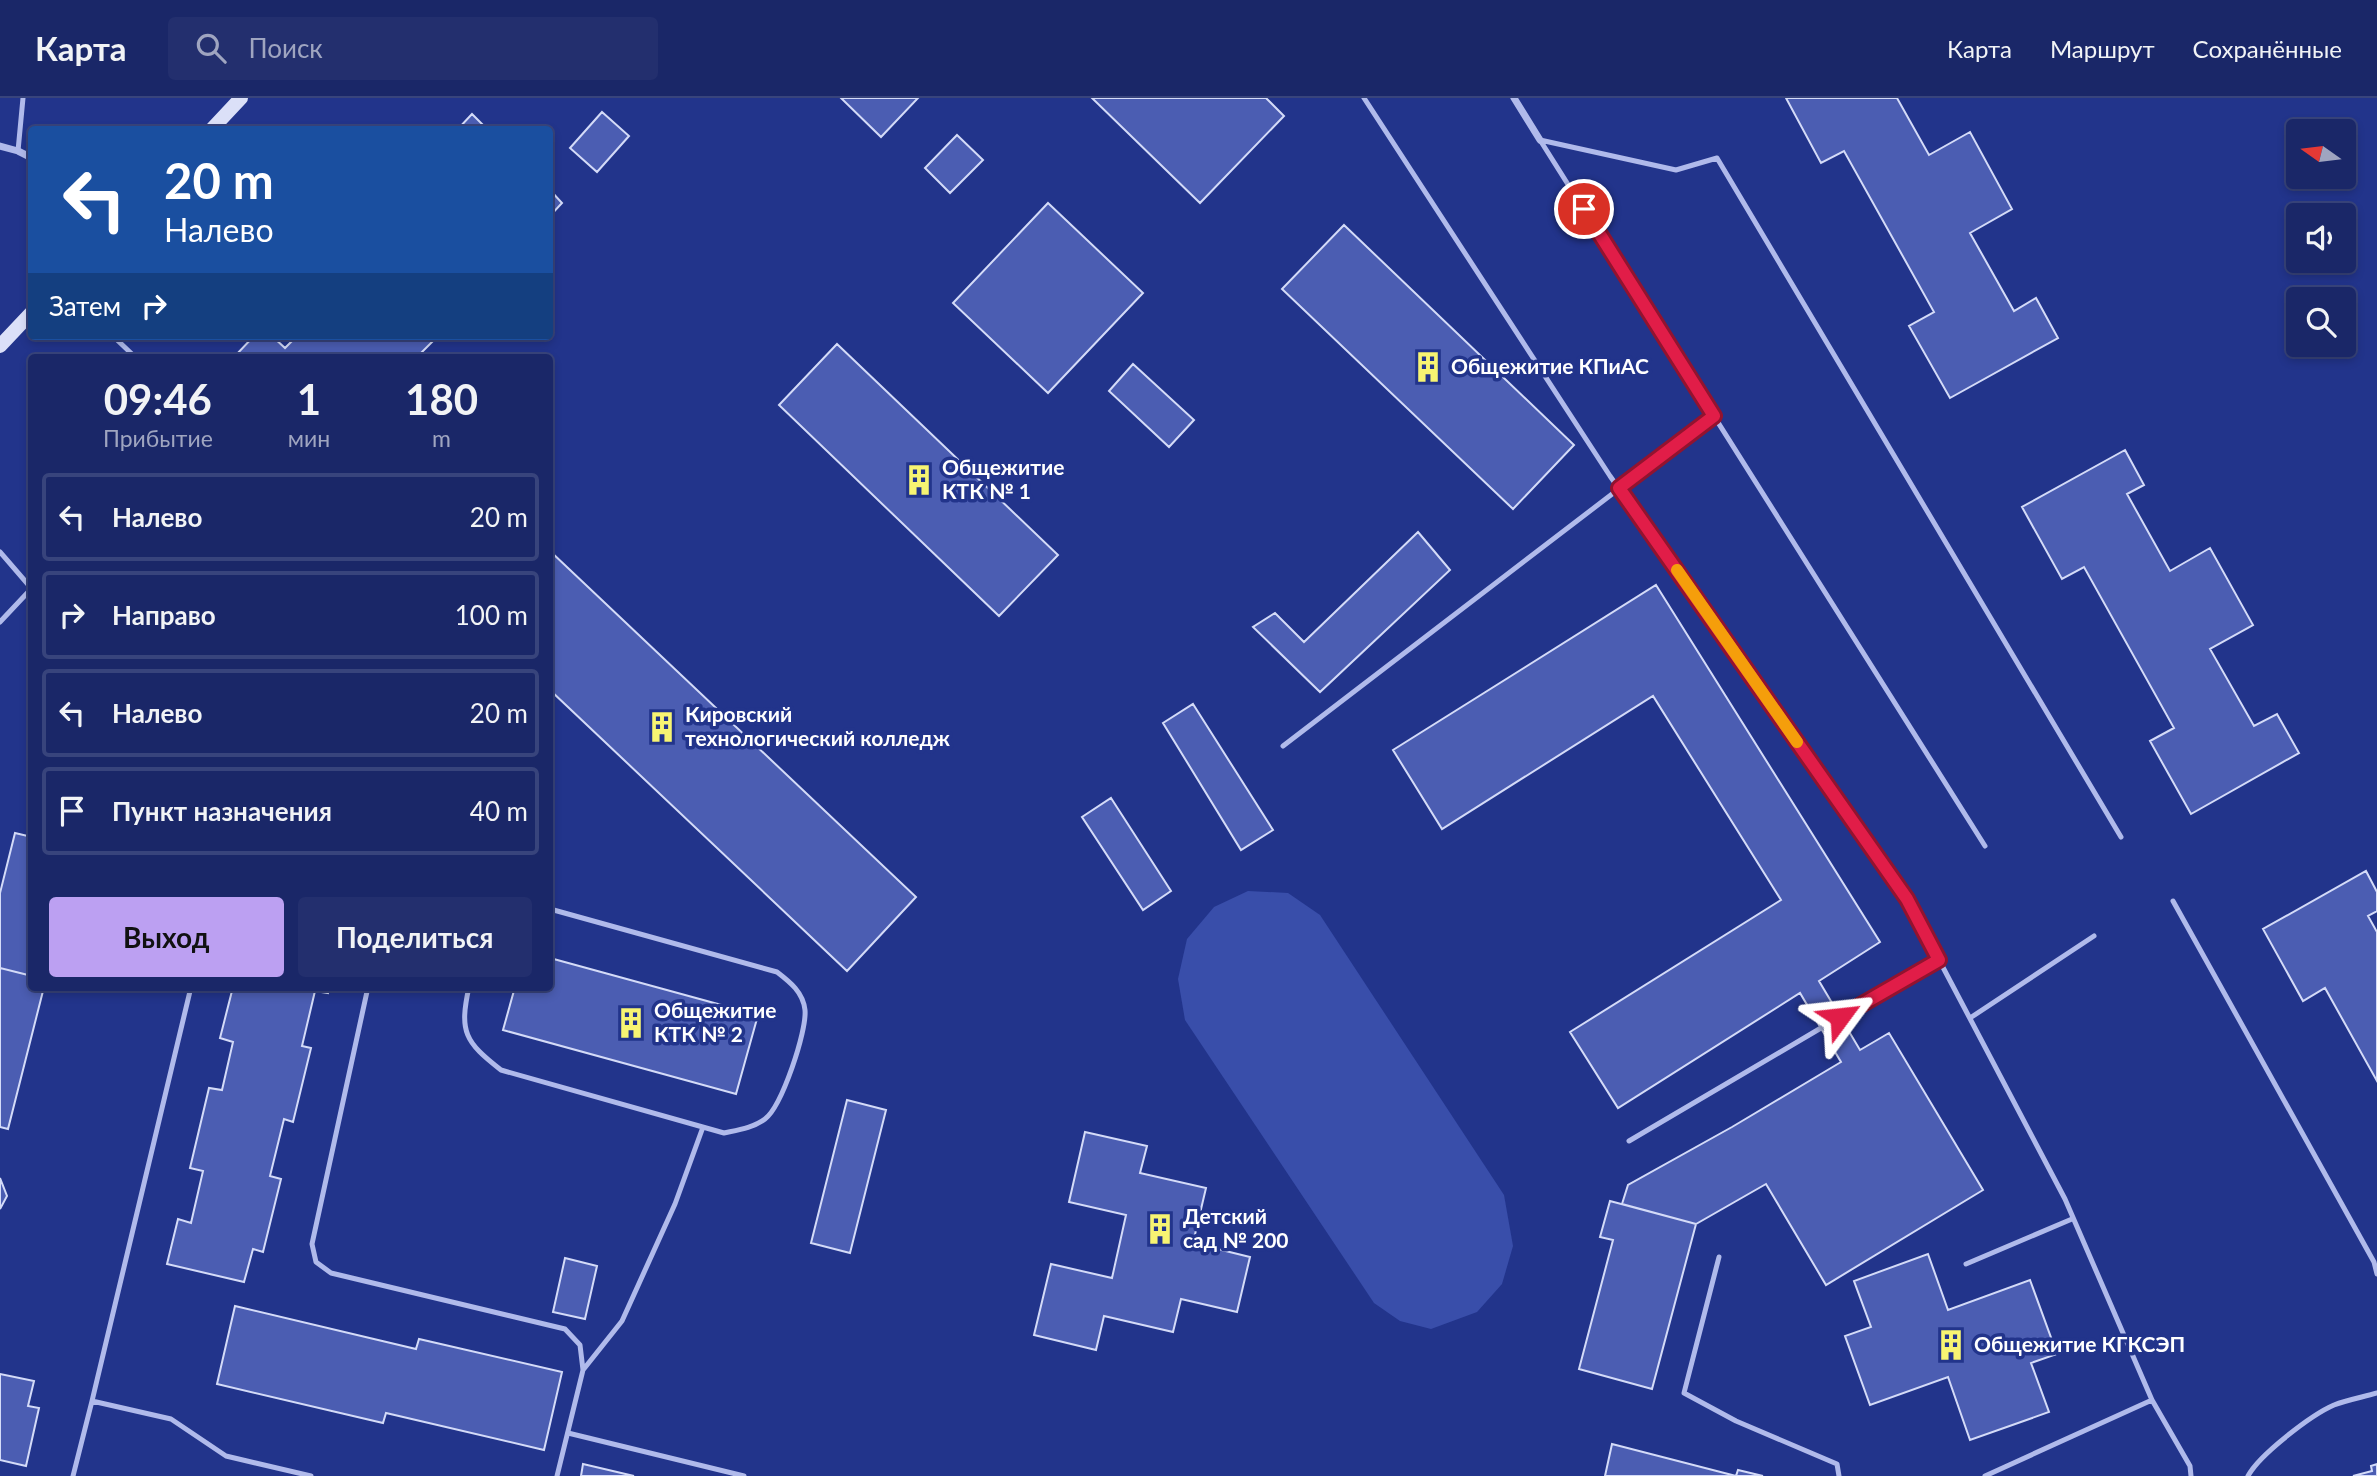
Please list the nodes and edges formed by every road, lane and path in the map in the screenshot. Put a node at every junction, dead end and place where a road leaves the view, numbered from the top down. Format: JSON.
{"nodes":[{"id":1,"x":23,"y":98,"type":"edge"},
{"id":2,"x":241,"y":98,"type":"edge"},
{"id":3,"x":1364,"y":98,"type":"edge"},
{"id":4,"x":1514,"y":98,"type":"edge"},
{"id":5,"x":215,"y":126,"type":"edge"},
{"id":6,"x":1540,"y":140,"type":"junction"},
{"id":7,"x":0,"y":146,"type":"edge"},
{"id":8,"x":18,"y":151,"type":"junction"},
{"id":9,"x":28,"y":156,"type":"edge"},
{"id":10,"x":28,"y":316,"type":"edge"},
{"id":11,"x":117,"y":340,"type":"edge"},
{"id":12,"x":0,"y":346,"type":"edge"},
{"id":13,"x":132,"y":354,"type":"edge"},
{"id":14,"x":1714,"y":416,"type":"junction"},
{"id":15,"x":1619,"y":488,"type":"junction"},
{"id":16,"x":0,"y":552,"type":"edge"},
{"id":17,"x":28,"y":585,"type":"edge"},
{"id":18,"x":28,"y":592,"type":"edge"},
{"id":19,"x":0,"y":622,"type":"edge"},
{"id":20,"x":1283,"y":746,"type":"dead end"},
{"id":21,"x":2121,"y":837,"type":"dead end"},
{"id":22,"x":1985,"y":846,"type":"dead end"},
{"id":23,"x":2174,"y":901,"type":"dead end"},
{"id":24,"x":553,"y":910,"type":"edge"},
{"id":25,"x":2094,"y":936,"type":"dead end"},
{"id":26,"x":1939,"y":960,"type":"junction"},
{"id":27,"x":190,"y":991,"type":"edge"},
{"id":28,"x":367,"y":991,"type":"edge"},
{"id":29,"x":468,"y":991,"type":"edge"},
{"id":30,"x":1840,"y":1017,"type":"dead end"},
{"id":31,"x":1970,"y":1018,"type":"junction"},
{"id":32,"x":1821,"y":1028,"type":"dead end"},
{"id":33,"x":703,"y":1127,"type":"junction"},
{"id":34,"x":1629,"y":1141,"type":"dead end"},
{"id":35,"x":2072,"y":1219,"type":"junction"},
{"id":36,"x":1719,"y":1257,"type":"dead end"},
{"id":37,"x":1966,"y":1264,"type":"dead end"},
{"id":38,"x":2377,"y":1274,"type":"edge"},
{"id":39,"x":583,"y":1370,"type":"junction"},
{"id":40,"x":2377,"y":1393,"type":"edge"},
{"id":41,"x":2152,"y":1400,"type":"junction"},
{"id":42,"x":92,"y":1401,"type":"junction"},
{"id":43,"x":568,"y":1433,"type":"junction"},
{"id":44,"x":73,"y":1476,"type":"edge"},
{"id":45,"x":311,"y":1476,"type":"edge"},
{"id":46,"x":557,"y":1476,"type":"edge"},
{"id":47,"x":744,"y":1476,"type":"edge"},
{"id":48,"x":1839,"y":1476,"type":"edge"},
{"id":49,"x":1985,"y":1476,"type":"edge"},
{"id":50,"x":2191,"y":1476,"type":"edge"},
{"id":51,"x":2248,"y":1476,"type":"edge"}],
"edges":[{"from":1,"to":8,"type":"lane"},
{"from":2,"to":5,"type":"main road"},
{"from":3,"to":15,"type":"lane"},
{"from":4,"to":6,"type":"street"},
{"from":6,"to":14,"type":"lane"},
{"from":6,"to":21,"type":"lane"},
{"from":7,"to":8,"type":"street"},
{"from":8,"to":9,"type":"street"},
{"from":10,"to":12,"type":"main road"},
{"from":11,"to":13,"type":"lane"},
{"from":14,"to":15,"type":"lane"},
{"from":14,"to":22,"type":"lane"},
{"from":15,"to":20,"type":"lane"},
{"from":15,"to":26,"type":"lane"},
{"from":16,"to":17,"type":"lane"},
{"from":18,"to":19,"type":"lane"},
{"from":23,"to":38,"type":"lane"},
{"from":24,"to":33,"type":"lane"},
{"from":25,"to":31,"type":"lane"},
{"from":26,"to":30,"type":"lane"},
{"from":26,"to":31,"type":"lane"},
{"from":27,"to":42,"type":"lane"},
{"from":28,"to":39,"type":"lane"},
{"from":29,"to":33,"type":"lane"},
{"from":31,"to":35,"type":"lane"},
{"from":32,"to":34,"type":"lane"},
{"from":33,"to":39,"type":"lane"},
{"from":35,"to":37,"type":"lane"},
{"from":35,"to":41,"type":"lane"},
{"from":36,"to":48,"type":"lane"},
{"from":39,"to":43,"type":"lane"},
{"from":40,"to":51,"type":"lane"},
{"from":41,"to":49,"type":"lane"},
{"from":41,"to":50,"type":"lane"},
{"from":42,"to":44,"type":"lane"},
{"from":42,"to":45,"type":"lane"},
{"from":43,"to":46,"type":"lane"},
{"from":43,"to":47,"type":"lane"}]}
